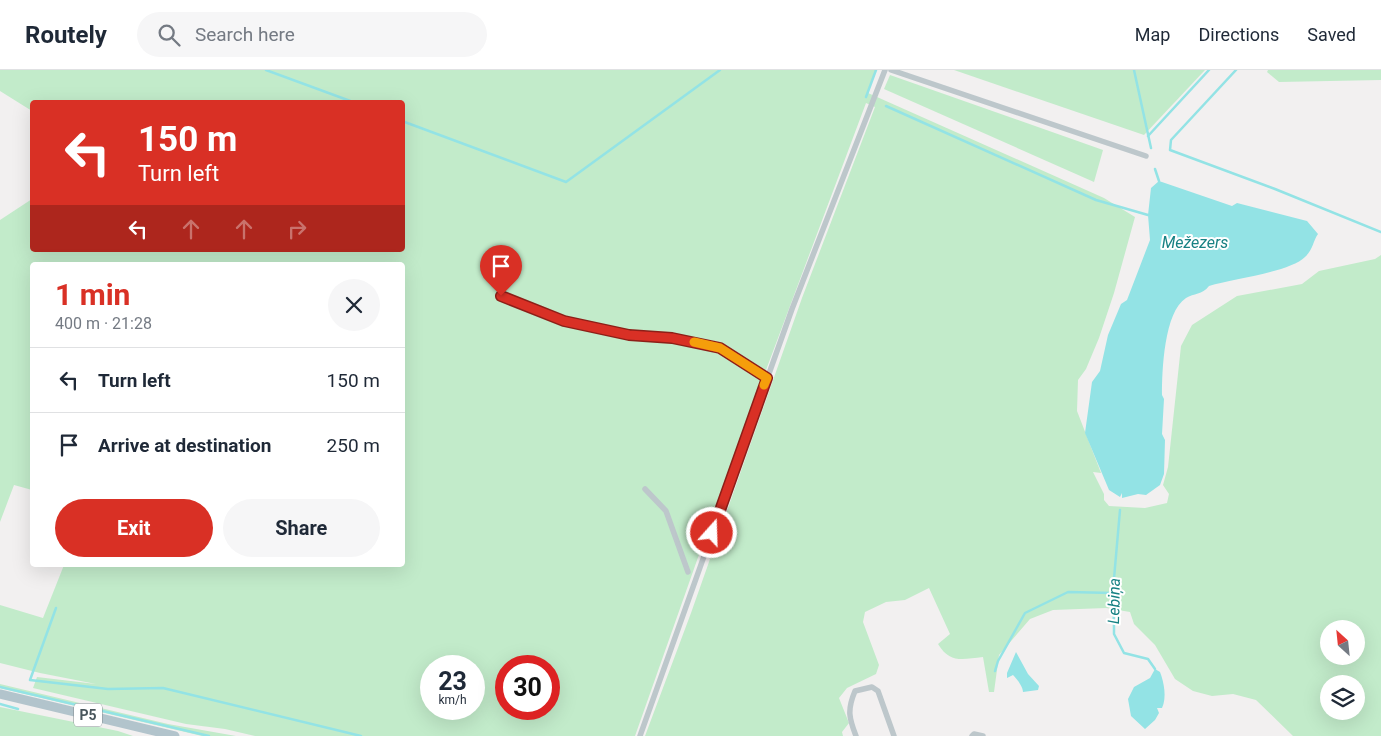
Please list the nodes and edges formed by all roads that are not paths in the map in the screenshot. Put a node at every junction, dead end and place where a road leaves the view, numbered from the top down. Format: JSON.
{"nodes":[{"id":1,"x":886,"y":70,"type":"edge"},
{"id":2,"x":891,"y":70,"type":"edge"},
{"id":3,"x":1146,"y":156,"type":"dead end"},
{"id":4,"x":501,"y":296,"type":"dead end"},
{"id":5,"x":767,"y":378,"type":"junction"},
{"id":6,"x":645,"y":489,"type":"dead end"},
{"id":7,"x":688,"y":572,"type":"dead end"},
{"id":8,"x":0,"y":694,"type":"edge"},
{"id":9,"x":175,"y":736,"type":"edge"},
{"id":10,"x":640,"y":736,"type":"edge"},
{"id":11,"x":856,"y":736,"type":"edge"},
{"id":12,"x":894,"y":736,"type":"edge"},
{"id":13,"x":972,"y":736,"type":"edge"},
{"id":14,"x":983,"y":736,"type":"edge"}],
"edges":[{"from":1,"to":5,"type":"street"},
{"from":2,"to":3,"type":"street"},
{"from":4,"to":5,"type":"street"},
{"from":5,"to":10,"type":"street"},
{"from":6,"to":7,"type":"street"},
{"from":8,"to":9,"type":"main road","number":"P5"},
{"from":11,"to":12,"type":"street"},
{"from":13,"to":14,"type":"street"}]}
